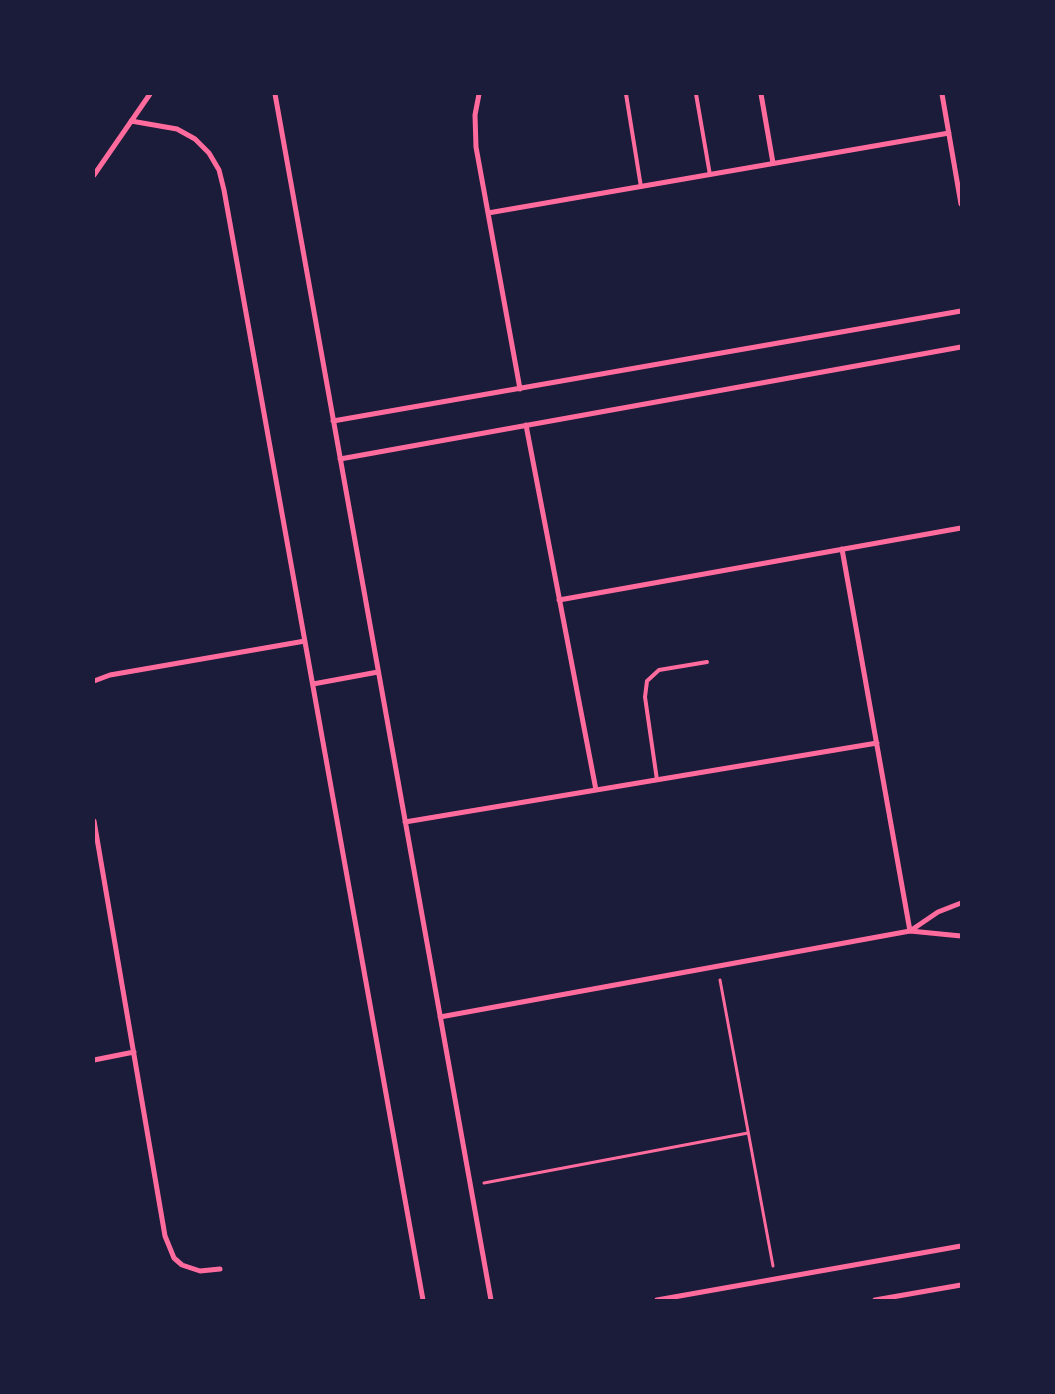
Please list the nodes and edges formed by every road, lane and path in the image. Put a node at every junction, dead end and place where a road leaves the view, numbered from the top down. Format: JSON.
{"nodes":[{"id":1,"x":150,"y":94,"type":"edge"},
{"id":2,"x":275,"y":94,"type":"edge"},
{"id":3,"x":479,"y":94,"type":"edge"},
{"id":4,"x":626,"y":94,"type":"edge"},
{"id":5,"x":696,"y":94,"type":"edge"},
{"id":6,"x":761,"y":94,"type":"edge"},
{"id":7,"x":942,"y":94,"type":"edge"},
{"id":8,"x":131,"y":121,"type":"junction"},
{"id":9,"x":948,"y":133,"type":"junction"},
{"id":10,"x":773,"y":163,"type":"junction"},
{"id":11,"x":94,"y":175,"type":"edge"},
{"id":12,"x":710,"y":175,"type":"junction"},
{"id":13,"x":642,"y":186,"type":"junction"},
{"id":14,"x":961,"y":204,"type":"edge"},
{"id":15,"x":488,"y":213,"type":"junction"},
{"id":16,"x":961,"y":311,"type":"edge"},
{"id":17,"x":961,"y":347,"type":"edge"},
{"id":18,"x":520,"y":389,"type":"junction"},
{"id":19,"x":333,"y":421,"type":"junction"},
{"id":20,"x":526,"y":426,"type":"junction"},
{"id":21,"x":340,"y":459,"type":"junction"},
{"id":22,"x":961,"y":528,"type":"edge"},
{"id":23,"x":842,"y":549,"type":"junction"},
{"id":24,"x":560,"y":600,"type":"junction"},
{"id":25,"x":305,"y":640,"type":"junction"},
{"id":26,"x":707,"y":662,"type":"dead end"},
{"id":27,"x":378,"y":672,"type":"junction"},
{"id":28,"x":94,"y":681,"type":"edge"},
{"id":29,"x":313,"y":684,"type":"junction"},
{"id":30,"x":877,"y":743,"type":"junction"},
{"id":31,"x":657,"y":780,"type":"junction"},
{"id":32,"x":596,"y":790,"type":"junction"},
{"id":33,"x":94,"y":821,"type":"edge"},
{"id":34,"x":405,"y":822,"type":"junction"},
{"id":35,"x":961,"y":903,"type":"edge"},
{"id":36,"x":910,"y":931,"type":"junction"},
{"id":37,"x":961,"y":936,"type":"edge"},
{"id":38,"x":717,"y":966,"type":"junction"},
{"id":39,"x":440,"y":1017,"type":"junction"},
{"id":40,"x":134,"y":1052,"type":"junction"},
{"id":41,"x":94,"y":1060,"type":"edge"},
{"id":42,"x":748,"y":1133,"type":"junction"},
{"id":43,"x":470,"y":1186,"type":"junction"},
{"id":44,"x":961,"y":1246,"type":"edge"},
{"id":45,"x":220,"y":1269,"type":"dead end"},
{"id":46,"x":776,"y":1279,"type":"junction"},
{"id":47,"x":961,"y":1285,"type":"edge"},
{"id":48,"x":423,"y":1300,"type":"edge"},
{"id":49,"x":491,"y":1300,"type":"edge"},
{"id":50,"x":657,"y":1300,"type":"edge"},
{"id":51,"x":875,"y":1300,"type":"edge"}],
"edges":[{"from":1,"to":8,"type":"street"},
{"from":2,"to":19,"type":"street"},
{"from":3,"to":15,"type":"street"},
{"from":4,"to":13,"type":"lane"},
{"from":5,"to":12,"type":"lane"},
{"from":6,"to":10,"type":"street"},
{"from":7,"to":9,"type":"street"},
{"from":8,"to":11,"type":"street"},
{"from":8,"to":25,"type":"street"},
{"from":9,"to":10,"type":"street"},
{"from":9,"to":14,"type":"street"},
{"from":10,"to":12,"type":"street"},
{"from":12,"to":13,"type":"street"},
{"from":13,"to":15,"type":"street"},
{"from":15,"to":18,"type":"street"},
{"from":16,"to":18,"type":"street"},
{"from":17,"to":20,"type":"street"},
{"from":18,"to":19,"type":"street"},
{"from":19,"to":21,"type":"street"},
{"from":20,"to":21,"type":"street"},
{"from":20,"to":24,"type":"street"},
{"from":21,"to":27,"type":"street"},
{"from":22,"to":23,"type":"street"},
{"from":23,"to":24,"type":"street"},
{"from":23,"to":30,"type":"street"},
{"from":24,"to":32,"type":"street"},
{"from":25,"to":28,"type":"street"},
{"from":25,"to":29,"type":"street"},
{"from":26,"to":31,"type":"lane"},
{"from":27,"to":29,"type":"street"},
{"from":27,"to":34,"type":"street"},
{"from":29,"to":48,"type":"street"},
{"from":30,"to":31,"type":"street"},
{"from":30,"to":36,"type":"street"},
{"from":31,"to":32,"type":"street"},
{"from":32,"to":34,"type":"street"},
{"from":33,"to":40,"type":"street"},
{"from":34,"to":39,"type":"street"},
{"from":35,"to":36,"type":"street"},
{"from":36,"to":37,"type":"street"},
{"from":36,"to":38,"type":"street"},
{"from":38,"to":39,"type":"street"},
{"from":38,"to":42,"type":"path"},
{"from":39,"to":43,"type":"street"},
{"from":40,"to":41,"type":"street"},
{"from":40,"to":45,"type":"street"},
{"from":42,"to":43,"type":"path"},
{"from":42,"to":46,"type":"path"},
{"from":43,"to":49,"type":"street"},
{"from":44,"to":46,"type":"street"},
{"from":46,"to":50,"type":"street"},
{"from":47,"to":51,"type":"street"}]}
